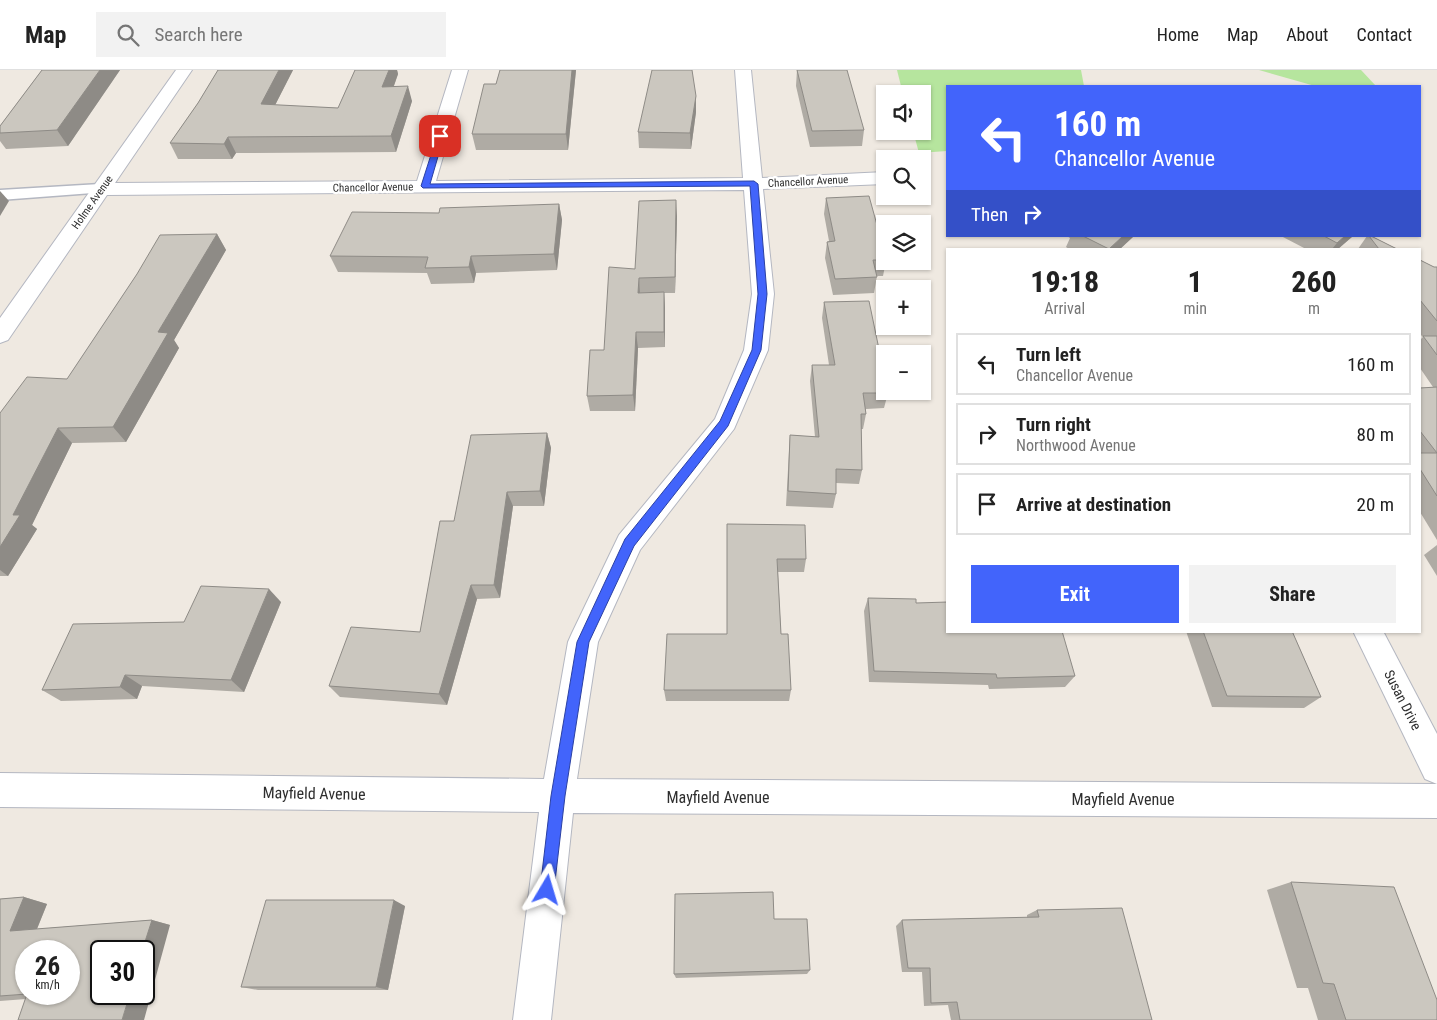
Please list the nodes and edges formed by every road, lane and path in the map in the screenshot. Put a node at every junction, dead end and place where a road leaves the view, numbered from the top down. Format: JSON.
{"nodes":[{"id":1,"x":184,"y":70,"type":"edge"},
{"id":2,"x":460,"y":70,"type":"edge"},
{"id":3,"x":743,"y":70,"type":"edge"},
{"id":4,"x":876,"y":178,"type":"edge"},
{"id":5,"x":754,"y":184,"type":"junction"},
{"id":6,"x":425,"y":186,"type":"junction"},
{"id":7,"x":100,"y":189,"type":"junction"},
{"id":8,"x":0,"y":195,"type":"edge"},
{"id":9,"x":0,"y":335,"type":"edge"},
{"id":10,"x":1369,"y":633,"type":"edge"},
{"id":11,"x":1437,"y":768,"type":"edge"},
{"id":12,"x":0,"y":790,"type":"edge"},
{"id":13,"x":558,"y":796,"type":"junction"},
{"id":14,"x":1437,"y":801,"type":"edge"},
{"id":15,"x":532,"y":1020,"type":"edge"}],
"edges":[{"from":1,"to":7,"type":"street","name":"Holme Avenue"},
{"from":2,"to":6,"type":"street"},
{"from":3,"to":5,"type":"street"},
{"from":4,"to":5,"type":"street","name":"Chancellor Avenue"},
{"from":5,"to":6,"type":"street","name":"Chancellor Avenue"},
{"from":5,"to":13,"type":"street"},
{"from":6,"to":7,"type":"street","name":"Chancellor Avenue"},
{"from":7,"to":8,"type":"lane"},
{"from":7,"to":9,"type":"street","name":"Holme Avenue"},
{"from":10,"to":11,"type":"street","name":"Susan Drive"},
{"from":12,"to":13,"type":"street","name":"Mayfield Avenue"},
{"from":13,"to":14,"type":"street","name":"Mayfield Avenue"},
{"from":13,"to":15,"type":"street"}]}
